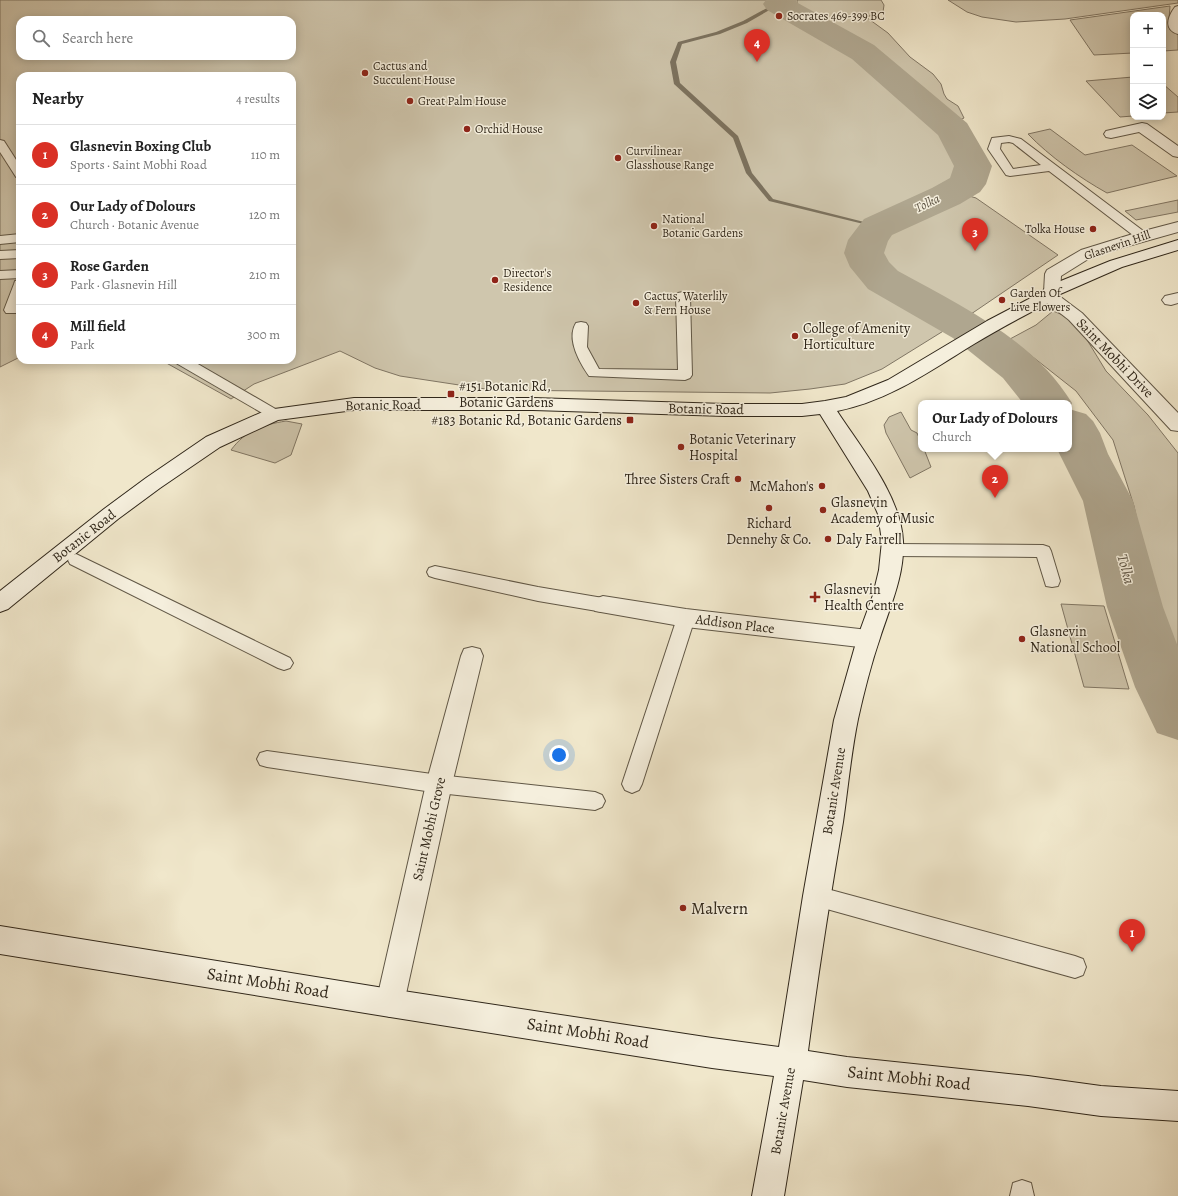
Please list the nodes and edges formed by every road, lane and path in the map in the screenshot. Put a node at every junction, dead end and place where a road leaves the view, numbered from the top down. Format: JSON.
{"nodes":[{"id":1,"x":1178,"y":9,"type":"edge"},
{"id":2,"x":1178,"y":31,"type":"edge"},
{"id":3,"x":1111,"y":134,"type":"dead end"},
{"id":4,"x":0,"y":143,"type":"edge"},
{"id":5,"x":1178,"y":153,"type":"edge"},
{"id":6,"x":1052,"y":167,"type":"dead end"},
{"id":7,"x":16,"y":169,"type":"edge"},
{"id":8,"x":1178,"y":227,"type":"edge"},
{"id":9,"x":1142,"y":236,"type":"junction"},
{"id":10,"x":16,"y":238,"type":"edge"},
{"id":11,"x":0,"y":240,"type":"edge"},
{"id":12,"x":1178,"y":245,"type":"edge"},
{"id":13,"x":16,"y":254,"type":"edge"},
{"id":14,"x":0,"y":255,"type":"edge"},
{"id":15,"x":16,"y":274,"type":"edge"},
{"id":16,"x":0,"y":275,"type":"edge"},
{"id":17,"x":1050,"y":293,"type":"junction"},
{"id":18,"x":16,"y":295,"type":"edge"},
{"id":19,"x":683,"y":296,"type":"dead end"},
{"id":20,"x":10,"y":311,"type":"edge"},
{"id":21,"x":581,"y":326,"type":"dead end"},
{"id":22,"x":187,"y":364,"type":"edge"},
{"id":23,"x":825,"y":407,"type":"junction"},
{"id":24,"x":274,"y":414,"type":"junction"},
{"id":25,"x":1178,"y":425,"type":"edge"},
{"id":26,"x":892,"y":550,"type":"junction"},
{"id":27,"x":76,"y":560,"type":"dead end"},
{"id":28,"x":435,"y":572,"type":"dead end"},
{"id":29,"x":1052,"y":581,"type":"dead end"},
{"id":30,"x":0,"y":603,"type":"edge"},
{"id":31,"x":603,"y":605,"type":"joint"},
{"id":32,"x":686,"y":618,"type":"junction"},
{"id":33,"x":868,"y":640,"type":"junction"},
{"id":34,"x":472,"y":656,"type":"dead end"},
{"id":35,"x":284,"y":663,"type":"dead end"},
{"id":36,"x":267,"y":759,"type":"dead end"},
{"id":37,"x":439,"y":784,"type":"junction"},
{"id":38,"x":632,"y":784,"type":"dead end"},
{"id":39,"x":595,"y":801,"type":"dead end"},
{"id":40,"x":816,"y":896,"type":"junction"},
{"id":41,"x":0,"y":940,"type":"edge"},
{"id":42,"x":1075,"y":968,"type":"dead end"},
{"id":43,"x":390,"y":1003,"type":"junction"},
{"id":44,"x":791,"y":1063,"type":"junction"},
{"id":45,"x":1178,"y":1106,"type":"edge"},
{"id":46,"x":768,"y":1196,"type":"edge"}],
"edges":[{"from":1,"to":2,"type":"lane"},
{"from":3,"to":5,"type":"street"},
{"from":4,"to":7,"type":"lane"},
{"from":6,"to":9,"type":"lane"},
{"from":8,"to":9,"type":"street","name":"Glasnevin Hill"},
{"from":9,"to":17,"type":"street","name":"Glasnevin Hill"},
{"from":10,"to":11,"type":"lane"},
{"from":12,"to":17,"type":"street","name":"Glasnevin Hill"},
{"from":13,"to":14,"type":"lane"},
{"from":15,"to":16,"type":"lane"},
{"from":17,"to":23,"type":"street","name":"Glasnevin Hill"},
{"from":17,"to":25,"type":"street","name":"Saint Mobhi Drive"},
{"from":18,"to":20,"type":"lane"},
{"from":19,"to":21,"type":"lane"},
{"from":22,"to":24,"type":"lane"},
{"from":23,"to":24,"type":"street","name":"Botanic Road"},
{"from":23,"to":26,"type":"street","name":"Botanic Avenue"},
{"from":24,"to":30,"type":"street","name":"Botanic Road"},
{"from":26,"to":29,"type":"lane"},
{"from":26,"to":33,"type":"street","name":"Botanic Avenue"},
{"from":27,"to":35,"type":"lane"},
{"from":28,"to":31,"type":"lane"},
{"from":31,"to":32,"type":"street","name":"Addison Place"},
{"from":32,"to":33,"type":"street","name":"Addison Place"},
{"from":32,"to":38,"type":"lane"},
{"from":33,"to":40,"type":"street","name":"Botanic Avenue"},
{"from":34,"to":37,"type":"street","name":"Saint Mobhi Grove"},
{"from":36,"to":37,"type":"lane"},
{"from":37,"to":39,"type":"lane"},
{"from":37,"to":43,"type":"street","name":"Saint Mobhi Grove"},
{"from":40,"to":42,"type":"lane"},
{"from":40,"to":44,"type":"street","name":"Botanic Avenue"},
{"from":41,"to":43,"type":"street","name":"Saint Mobhi Road"},
{"from":43,"to":44,"type":"street","name":"Saint Mobhi Road"},
{"from":44,"to":45,"type":"street","name":"Saint Mobhi Road"},
{"from":44,"to":46,"type":"street","name":"Botanic Avenue"}]}
